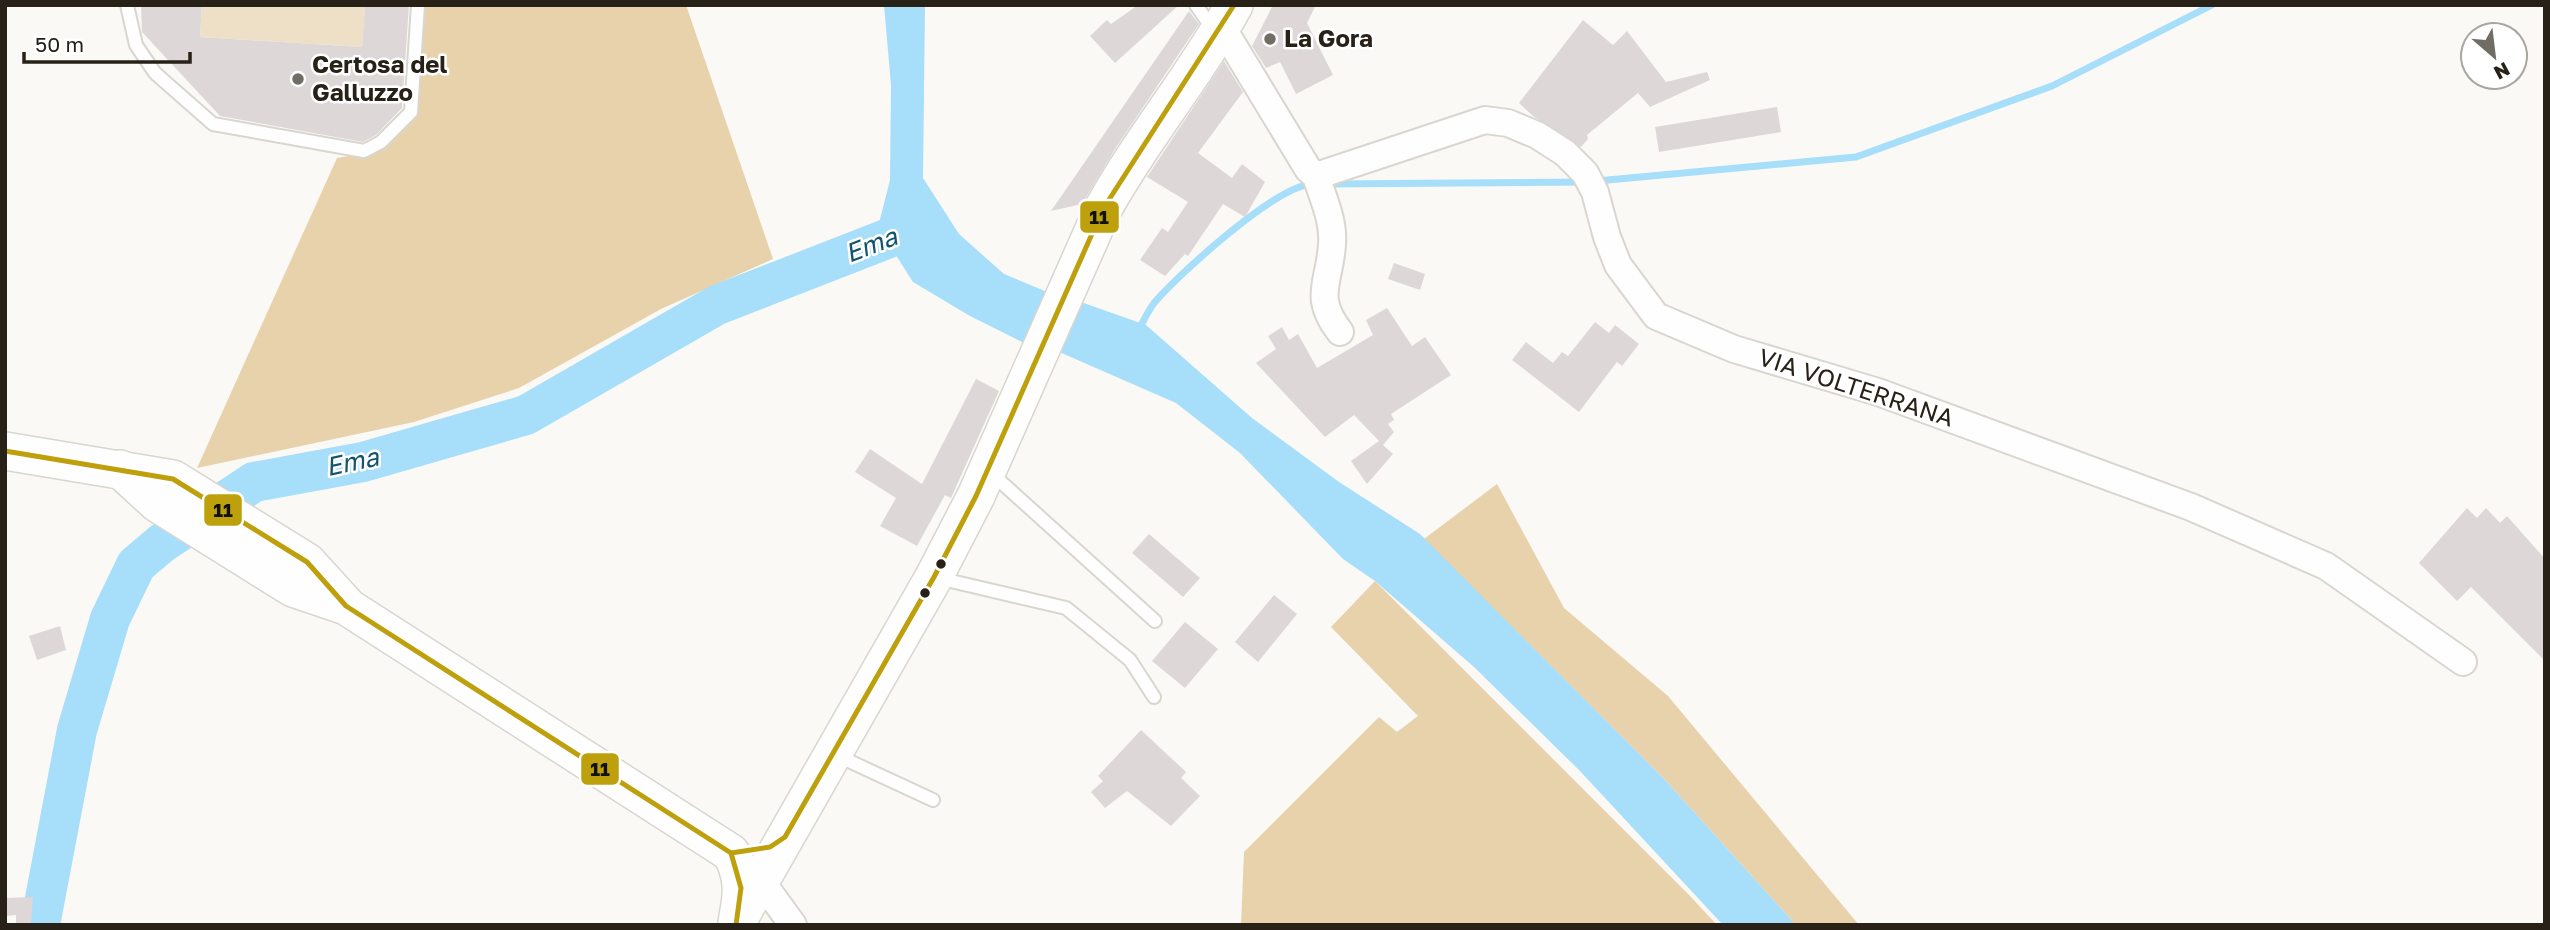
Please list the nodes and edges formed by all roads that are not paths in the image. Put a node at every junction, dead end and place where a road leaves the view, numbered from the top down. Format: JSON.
{"nodes":[{"id":1,"x":127,"y":5,"type":"edge"},
{"id":2,"x":418,"y":5,"type":"edge"},
{"id":3,"x":1217,"y":18,"type":"edge"},
{"id":4,"x":1315,"y":176,"type":"junction"},
{"id":5,"x":1339,"y":332,"type":"dead end"},
{"id":6,"x":5,"y":451,"type":"edge"},
{"id":7,"x":988,"y":471,"type":"junction"},
{"id":8,"x":934,"y":577,"type":"junction"},
{"id":9,"x":1155,"y":621,"type":"dead end"},
{"id":10,"x":2463,"y":662,"type":"dead end"},
{"id":11,"x":1154,"y":697,"type":"dead end"},
{"id":12,"x":833,"y":753,"type":"junction"},
{"id":13,"x":933,"y":800,"type":"dead end"},
{"id":14,"x":759,"y":856,"type":"junction"},
{"id":15,"x":737,"y":923,"type":"edge"},
{"id":16,"x":793,"y":925,"type":"edge"}],
"edges":[{"from":1,"to":2,"type":"lane"},
{"from":3,"to":4,"type":"street"},
{"from":3,"to":7,"type":"main road"},
{"from":4,"to":5,"type":"street"},
{"from":4,"to":10,"type":"street","name":"VIA VOLTERRANA"},
{"from":6,"to":14,"type":"main road"},
{"from":7,"to":8,"type":"main road"},
{"from":7,"to":9,"type":"lane"},
{"from":8,"to":11,"type":"lane"},
{"from":8,"to":12,"type":"main road"},
{"from":12,"to":13,"type":"lane"},
{"from":12,"to":14,"type":"main road"},
{"from":14,"to":15,"type":"main road"},
{"from":14,"to":16,"type":"street"}]}
